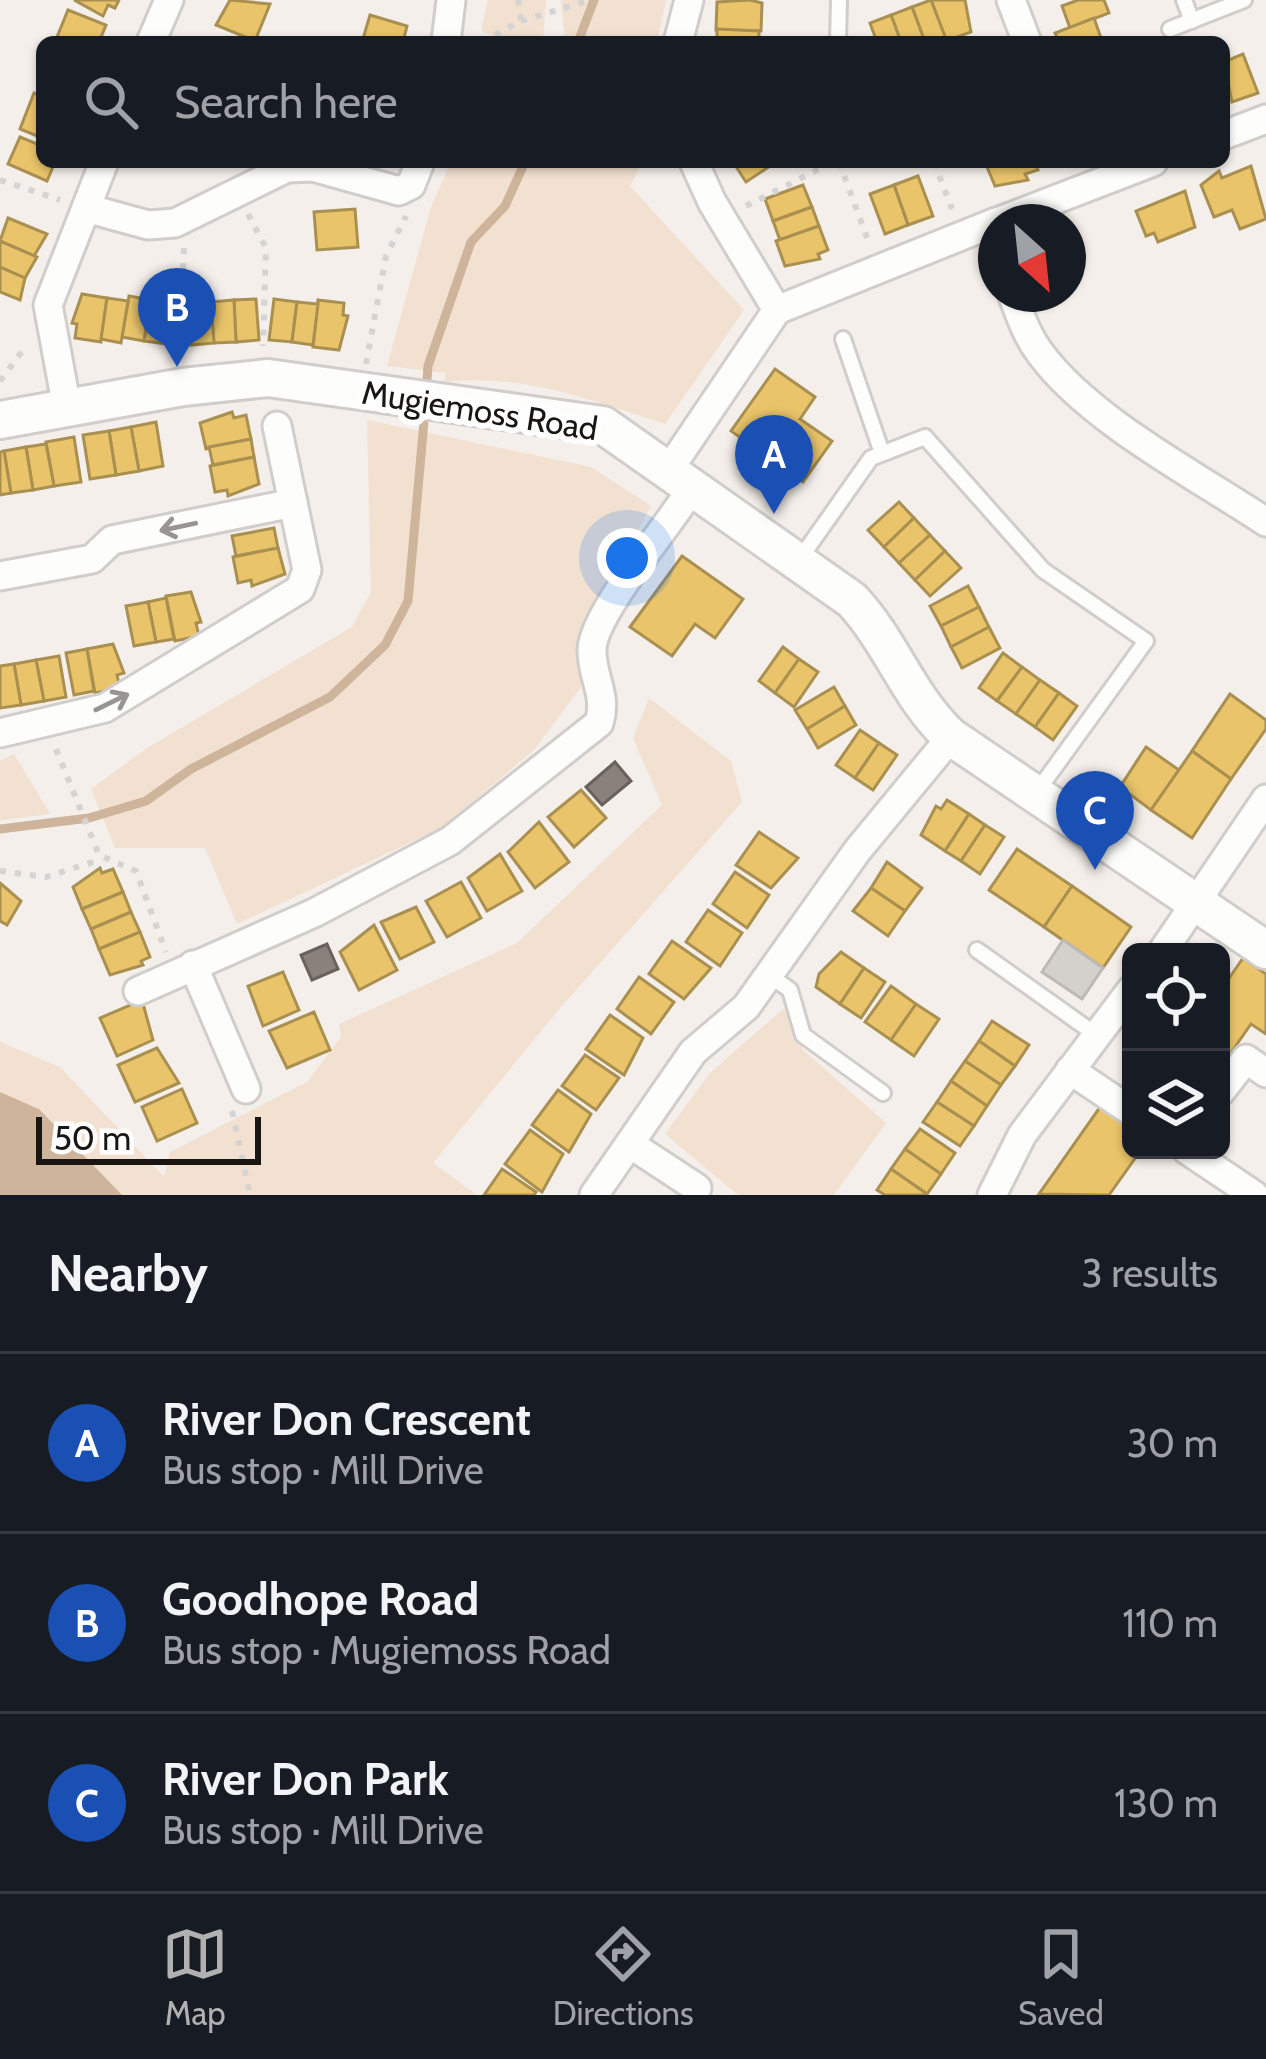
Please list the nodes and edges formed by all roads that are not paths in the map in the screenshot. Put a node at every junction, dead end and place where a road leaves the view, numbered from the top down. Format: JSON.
{"nodes":[{"id":1,"x":169,"y":0,"type":"edge"},
{"id":2,"x":451,"y":0,"type":"edge"},
{"id":3,"x":689,"y":0,"type":"edge"},
{"id":4,"x":839,"y":0,"type":"edge"},
{"id":5,"x":1011,"y":0,"type":"edge"},
{"id":6,"x":1184,"y":0,"type":"edge"},
{"id":7,"x":1244,"y":0,"type":"edge"},
{"id":8,"x":1192,"y":21,"type":"junction"},
{"id":9,"x":1170,"y":29,"type":"dead end"},
{"id":10,"x":154,"y":36,"type":"edge"},
{"id":11,"x":447,"y":36,"type":"edge"},
{"id":12,"x":680,"y":36,"type":"edge"},
{"id":13,"x":838,"y":36,"type":"edge"},
{"id":14,"x":1025,"y":36,"type":"edge"},
{"id":15,"x":1266,"y":119,"type":"edge"},
{"id":16,"x":1230,"y":133,"type":"edge"},
{"id":17,"x":102,"y":168,"type":"edge"},
{"id":18,"x":287,"y":168,"type":"edge"},
{"id":19,"x":320,"y":168,"type":"edge"},
{"id":20,"x":418,"y":168,"type":"edge"},
{"id":21,"x":697,"y":168,"type":"edge"},
{"id":22,"x":1075,"y":168,"type":"edge"},
{"id":23,"x":1138,"y":168,"type":"edge"},
{"id":24,"x":1083,"y":189,"type":"junction"},
{"id":25,"x":1049,"y":204,"type":"edge"},
{"id":26,"x":86,"y":208,"type":"junction"},
{"id":27,"x":978,"y":234,"type":"edge"},
{"id":28,"x":777,"y":310,"type":"junction"},
{"id":29,"x":1019,"y":312,"type":"edge"},
{"id":30,"x":843,"y":340,"type":"dead end"},
{"id":31,"x":67,"y":407,"type":"junction"},
{"id":32,"x":0,"y":420,"type":"edge"},
{"id":33,"x":277,"y":426,"type":"dead end"},
{"id":34,"x":882,"y":453,"type":"junction"},
{"id":35,"x":681,"y":477,"type":"junction"},
{"id":36,"x":292,"y":503,"type":"junction"},
{"id":37,"x":1262,"y":510,"type":"edge"},
{"id":38,"x":798,"y":560,"type":"junction"},
{"id":39,"x":0,"y":576,"type":"edge"},
{"id":40,"x":0,"y":733,"type":"edge"},
{"id":41,"x":951,"y":737,"type":"junction"},
{"id":42,"x":1036,"y":793,"type":"junction"},
{"id":43,"x":1266,"y":799,"type":"edge"},
{"id":44,"x":1193,"y":904,"type":"junction"},
{"id":45,"x":1168,"y":943,"type":"edge"},
{"id":46,"x":977,"y":950,"type":"dead end"},
{"id":47,"x":1266,"y":950,"type":"edge"},
{"id":48,"x":193,"y":965,"type":"junction"},
{"id":49,"x":769,"y":975,"type":"junction"},
{"id":50,"x":150,"y":985,"type":"road end"},
{"id":51,"x":1122,"y":1001,"type":"edge"},
{"id":52,"x":1095,"y":1034,"type":"junction"},
{"id":53,"x":1070,"y":1070,"type":"junction"},
{"id":54,"x":1266,"y":1073,"type":"edge"},
{"id":55,"x":1230,"y":1080,"type":"edge"},
{"id":56,"x":246,"y":1089,"type":"road end"},
{"id":57,"x":883,"y":1094,"type":"dead end"},
{"id":58,"x":1122,"y":1106,"type":"edge"},
{"id":59,"x":630,"y":1144,"type":"junction"},
{"id":60,"x":1200,"y":1159,"type":"edge"},
{"id":61,"x":698,"y":1188,"type":"dead end"},
{"id":62,"x":594,"y":1195,"type":"edge"},
{"id":63,"x":992,"y":1195,"type":"edge"},
{"id":64,"x":1254,"y":1195,"type":"edge"}],
"edges":[{"from":1,"to":10,"type":"street"},
{"from":2,"to":11,"type":"street"},
{"from":3,"to":12,"type":"street"},
{"from":4,"to":13,"type":"lane"},
{"from":5,"to":14,"type":"street"},
{"from":6,"to":8,"type":"lane"},
{"from":7,"to":8,"type":"lane"},
{"from":8,"to":9,"type":"lane"},
{"from":15,"to":16,"type":"street"},
{"from":17,"to":26,"type":"street"},
{"from":18,"to":26,"type":"street"},
{"from":19,"to":20,"type":"street"},
{"from":21,"to":28,"type":"street"},
{"from":22,"to":24,"type":"street"},
{"from":23,"to":24,"type":"street"},
{"from":24,"to":25,"type":"street"},
{"from":26,"to":31,"type":"street"},
{"from":27,"to":28,"type":"street"},
{"from":28,"to":35,"type":"street"},
{"from":29,"to":37,"type":"street"},
{"from":30,"to":34,"type":"lane"},
{"from":31,"to":32,"type":"street","name":"Mugiemoss Road"},
{"from":31,"to":35,"type":"street","name":"Mugiemoss Road"},
{"from":33,"to":36,"type":"street"},
{"from":34,"to":38,"type":"lane"},
{"from":34,"to":42,"type":"lane"},
{"from":35,"to":38,"type":"street","name":"Mugiemoss Road"},
{"from":35,"to":48,"type":"street"},
{"from":36,"to":39,"type":"street","one_way":true},
{"from":40,"to":36,"type":"street","one_way":true},
{"from":38,"to":41,"type":"street","name":"Mugiemoss Road"},
{"from":41,"to":42,"type":"street","name":"Mugiemoss Road"},
{"from":41,"to":49,"type":"street"},
{"from":42,"to":44,"type":"street","name":"Mugiemoss Road"},
{"from":43,"to":44,"type":"street"},
{"from":44,"to":45,"type":"street"},
{"from":44,"to":47,"type":"street","name":"Mugiemoss Road"},
{"from":46,"to":52,"type":"lane"},
{"from":48,"to":50,"type":"street"},
{"from":48,"to":56,"type":"street"},
{"from":49,"to":57,"type":"lane"},
{"from":49,"to":59,"type":"street"},
{"from":51,"to":52,"type":"street"},
{"from":52,"to":53,"type":"street"},
{"from":53,"to":58,"type":"street"},
{"from":53,"to":63,"type":"street"},
{"from":54,"to":55,"type":"street"},
{"from":59,"to":61,"type":"street"},
{"from":59,"to":62,"type":"street"},
{"from":60,"to":64,"type":"street"}]}
